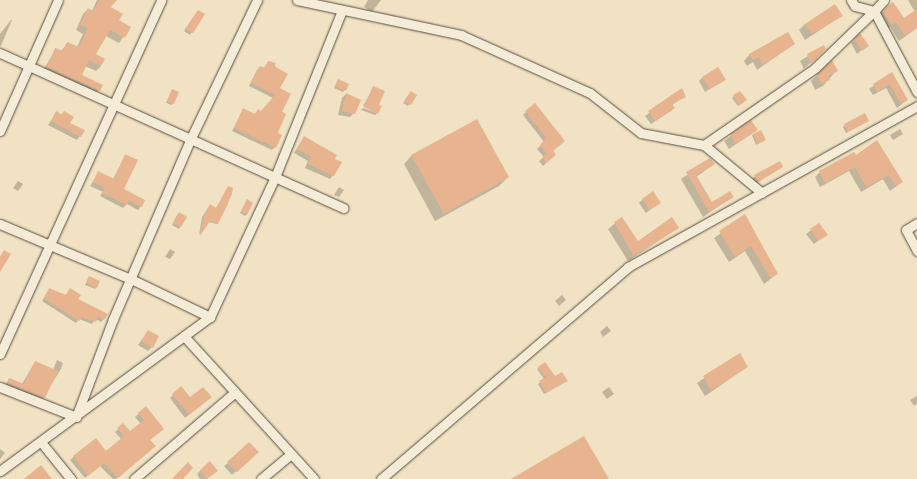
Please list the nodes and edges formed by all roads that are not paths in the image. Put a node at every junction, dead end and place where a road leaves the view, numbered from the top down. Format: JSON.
{"nodes":[{"id":1,"x":58,"y":0,"type":"edge"},
{"id":2,"x":161,"y":0,"type":"edge"},
{"id":3,"x":256,"y":0,"type":"edge"},
{"id":4,"x":297,"y":0,"type":"edge"},
{"id":5,"x":851,"y":0,"type":"edge"},
{"id":6,"x":884,"y":0,"type":"edge"},
{"id":7,"x":342,"y":10,"type":"junction"},
{"id":8,"x":874,"y":11,"type":"junction"},
{"id":9,"x":0,"y":53,"type":"edge"},
{"id":10,"x":29,"y":64,"type":"junction"},
{"id":11,"x":917,"y":92,"type":"edge"},
{"id":12,"x":114,"y":102,"type":"junction"},
{"id":13,"x":917,"y":106,"type":"edge"},
{"id":14,"x":0,"y":131,"type":"edge"},
{"id":15,"x":191,"y":138,"type":"junction"},
{"id":16,"x":704,"y":144,"type":"junction"},
{"id":17,"x":275,"y":177,"type":"junction"},
{"id":18,"x":762,"y":193,"type":"junction"},
{"id":19,"x":344,"y":208,"type":"dead end"},
{"id":20,"x":917,"y":223,"type":"edge"},
{"id":21,"x":0,"y":224,"type":"edge"},
{"id":22,"x":48,"y":245,"type":"junction"},
{"id":23,"x":917,"y":251,"type":"edge"},
{"id":24,"x":131,"y":279,"type":"junction"},
{"id":25,"x":210,"y":317,"type":"junction"},
{"id":26,"x":184,"y":336,"type":"junction"},
{"id":27,"x":0,"y":354,"type":"edge"},
{"id":28,"x":0,"y":387,"type":"edge"},
{"id":29,"x":235,"y":392,"type":"junction"},
{"id":30,"x":76,"y":417,"type":"junction"},
{"id":31,"x":41,"y":442,"type":"junction"},
{"id":32,"x":290,"y":454,"type":"junction"},
{"id":33,"x":0,"y":472,"type":"edge"},
{"id":34,"x":71,"y":479,"type":"edge"},
{"id":35,"x":134,"y":479,"type":"edge"},
{"id":36,"x":261,"y":479,"type":"edge"},
{"id":37,"x":314,"y":479,"type":"edge"},
{"id":38,"x":381,"y":479,"type":"edge"}],
"edges":[{"from":1,"to":10,"type":"street"},
{"from":2,"to":12,"type":"street"},
{"from":3,"to":15,"type":"street"},
{"from":4,"to":7,"type":"street"},
{"from":5,"to":8,"type":"street"},
{"from":6,"to":8,"type":"street"},
{"from":7,"to":16,"type":"street"},
{"from":7,"to":17,"type":"street"},
{"from":8,"to":11,"type":"street"},
{"from":8,"to":16,"type":"street"},
{"from":9,"to":10,"type":"street"},
{"from":10,"to":12,"type":"street"},
{"from":10,"to":14,"type":"street"},
{"from":12,"to":15,"type":"street"},
{"from":12,"to":22,"type":"street"},
{"from":13,"to":18,"type":"street"},
{"from":15,"to":17,"type":"street"},
{"from":15,"to":24,"type":"street"},
{"from":16,"to":18,"type":"street"},
{"from":17,"to":19,"type":"street"},
{"from":17,"to":25,"type":"street"},
{"from":18,"to":38,"type":"street"},
{"from":20,"to":23,"type":"street"},
{"from":21,"to":22,"type":"street"},
{"from":22,"to":24,"type":"street"},
{"from":22,"to":27,"type":"street"},
{"from":24,"to":25,"type":"street"},
{"from":24,"to":30,"type":"street"},
{"from":25,"to":26,"type":"street"},
{"from":26,"to":29,"type":"street"},
{"from":26,"to":30,"type":"street"},
{"from":28,"to":30,"type":"street"},
{"from":29,"to":32,"type":"street"},
{"from":29,"to":35,"type":"street"},
{"from":30,"to":31,"type":"street"},
{"from":31,"to":33,"type":"street"},
{"from":31,"to":34,"type":"street"},
{"from":32,"to":36,"type":"street"},
{"from":32,"to":37,"type":"street"}]}
